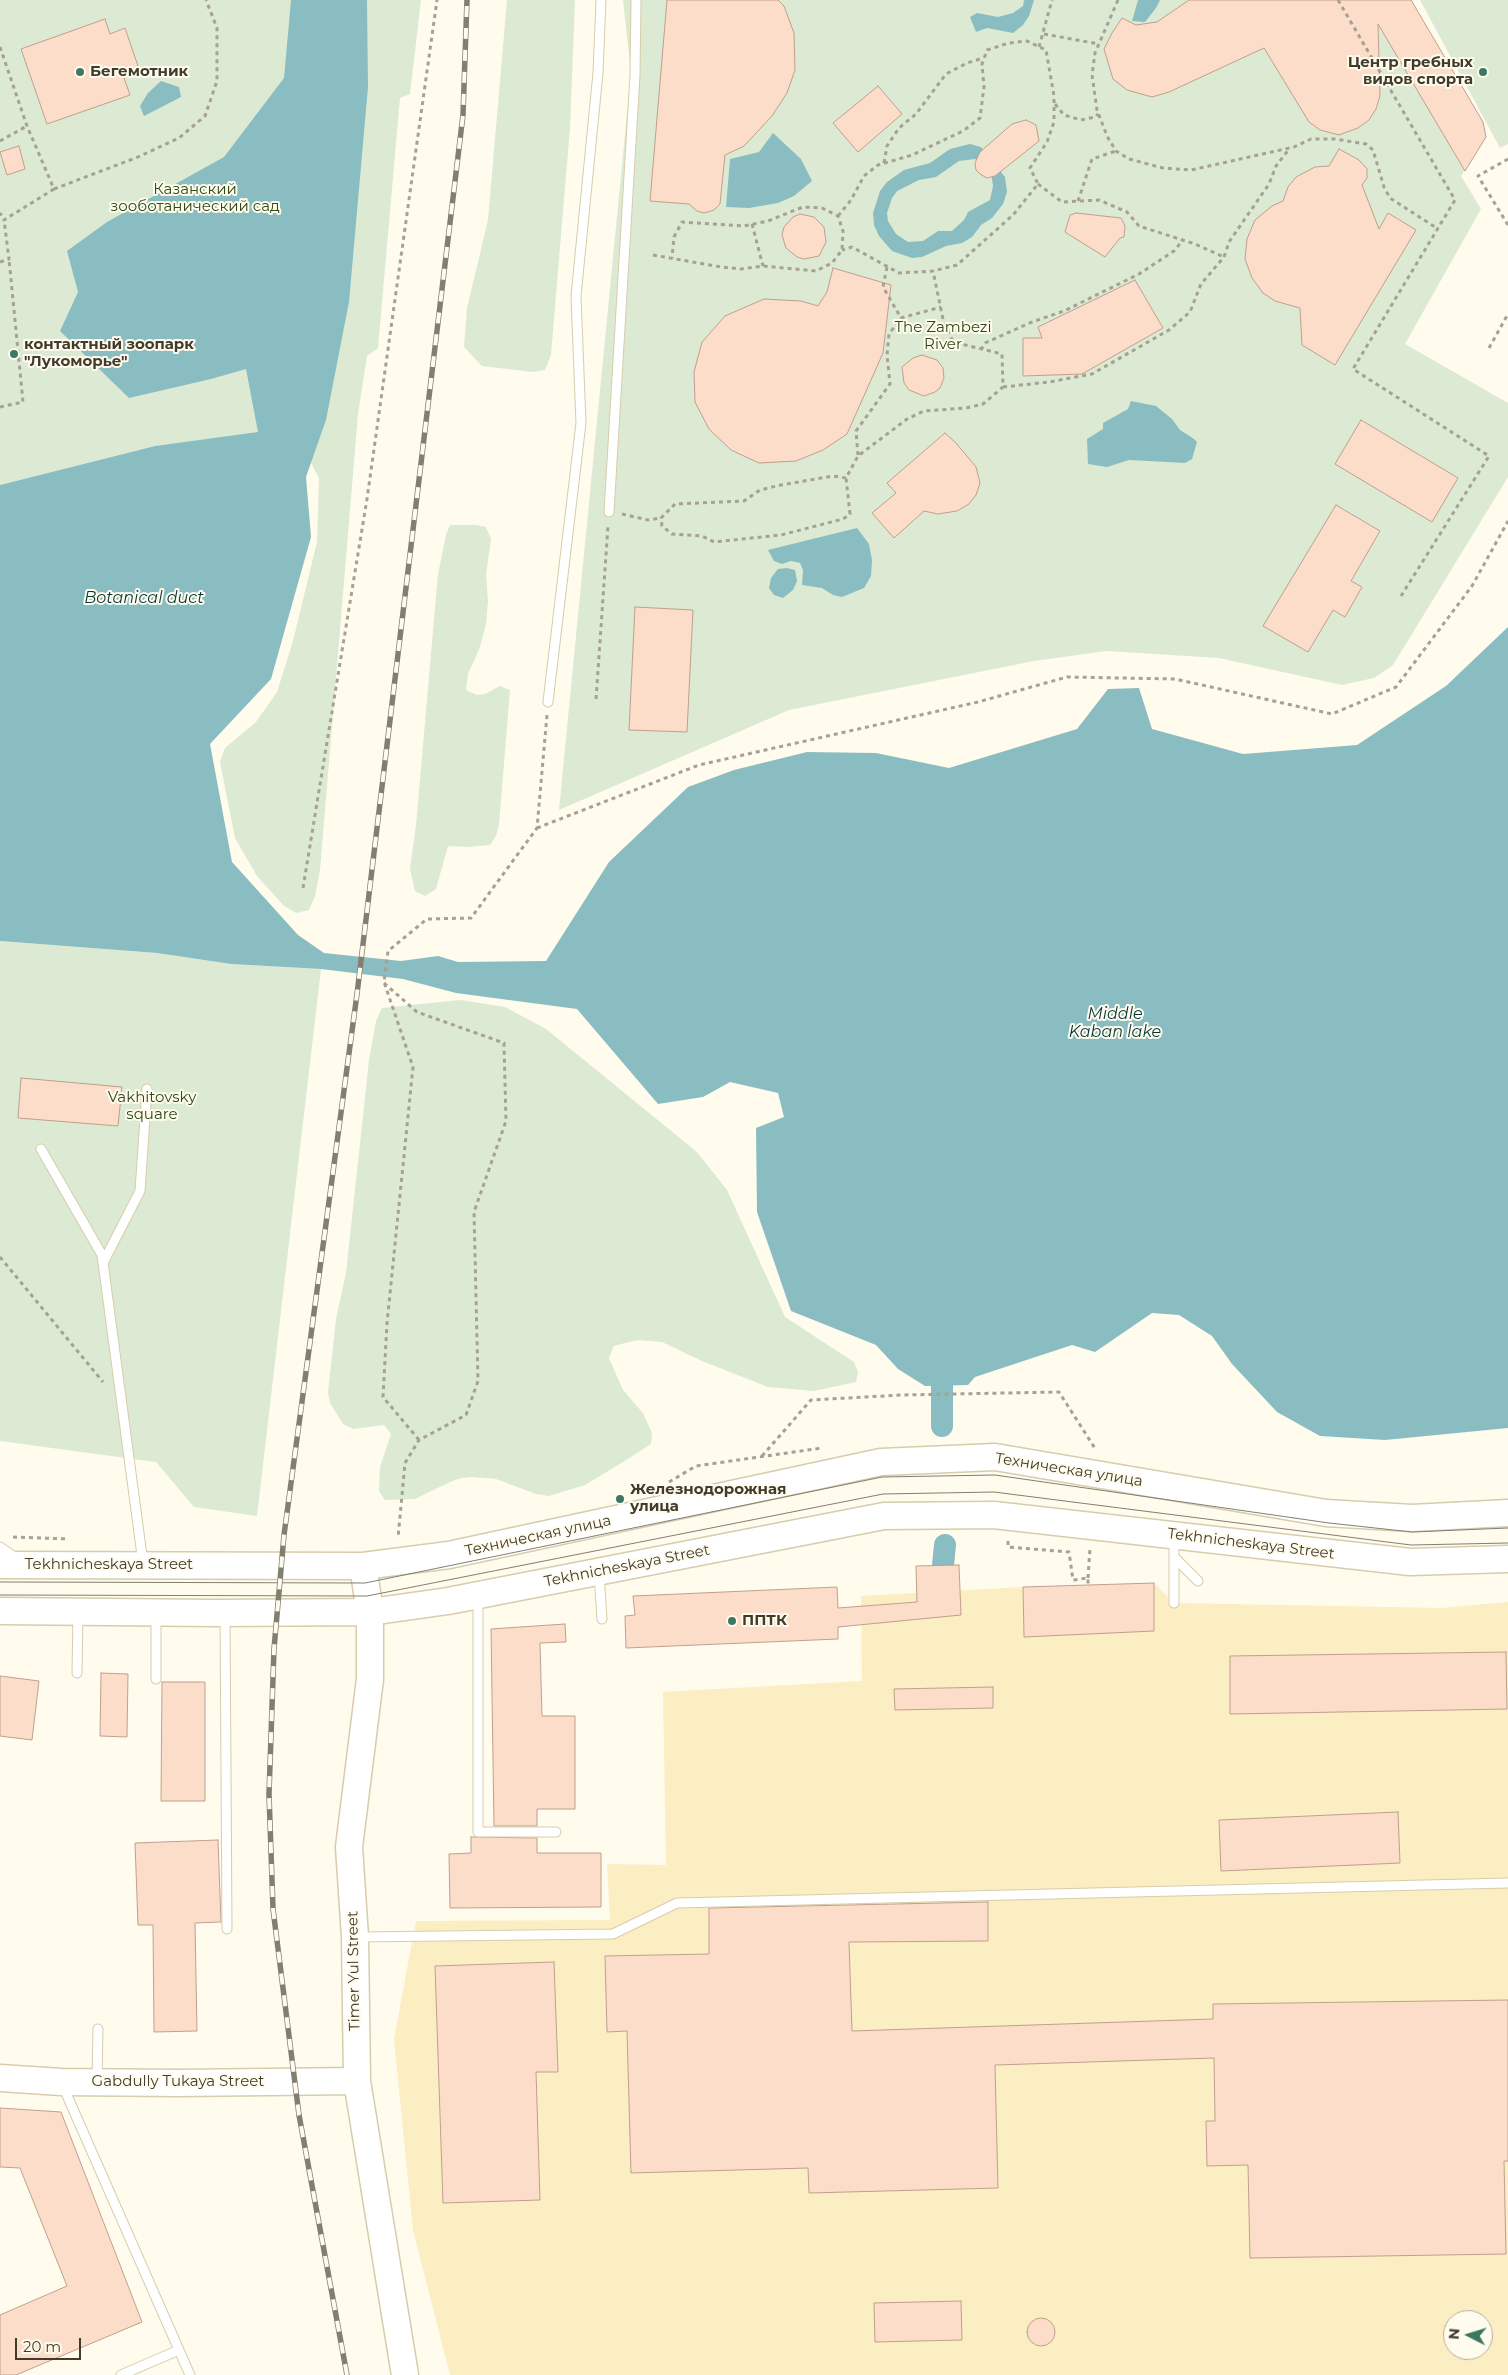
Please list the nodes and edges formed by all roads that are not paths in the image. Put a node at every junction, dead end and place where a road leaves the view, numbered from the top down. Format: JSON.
{"nodes":[{"id":1,"x":601,"y":0,"type":"edge"},
{"id":2,"x":636,"y":0,"type":"edge"},
{"id":3,"x":609,"y":512,"type":"road end"},
{"id":4,"x":548,"y":702,"type":"road end"},
{"id":5,"x":147,"y":1089,"type":"dead end"},
{"id":6,"x":41,"y":1150,"type":"dead end"},
{"id":7,"x":103,"y":1263,"type":"junction"},
{"id":8,"x":1508,"y":1513,"type":"edge"},
{"id":9,"x":0,"y":1547,"type":"edge"},
{"id":10,"x":1174,"y":1547,"type":"junction"},
{"id":11,"x":1508,"y":1559,"type":"edge"},
{"id":12,"x":0,"y":1565,"type":"edge"},
{"id":13,"x":27,"y":1565,"type":"junction"},
{"id":14,"x":143,"y":1565,"type":"junction"},
{"id":15,"x":363,"y":1566,"type":"junction"},
{"id":16,"x":598,"y":1571,"type":"junction"},
{"id":17,"x":1198,"y":1581,"type":"dead end"},
{"id":18,"x":478,"y":1595,"type":"junction"},
{"id":19,"x":1174,"y":1603,"type":"dead end"},
{"id":20,"x":0,"y":1610,"type":"edge"},
{"id":21,"x":78,"y":1611,"type":"junction"},
{"id":22,"x":156,"y":1612,"type":"junction"},
{"id":23,"x":370,"y":1612,"type":"junction"},
{"id":24,"x":225,"y":1613,"type":"junction"},
{"id":25,"x":602,"y":1619,"type":"dead end"},
{"id":26,"x":77,"y":1673,"type":"dead end"},
{"id":27,"x":156,"y":1679,"type":"dead end"},
{"id":28,"x":556,"y":1832,"type":"dead end"},
{"id":29,"x":1508,"y":1883,"type":"edge"},
{"id":30,"x":227,"y":1929,"type":"dead end"},
{"id":31,"x":355,"y":1937,"type":"junction"},
{"id":32,"x":98,"y":2029,"type":"dead end"},
{"id":33,"x":0,"y":2078,"type":"edge"},
{"id":34,"x":357,"y":2081,"type":"junction"},
{"id":35,"x":61,"y":2082,"type":"junction"},
{"id":36,"x":97,"y":2082,"type":"junction"},
{"id":37,"x":179,"y":2350,"type":"junction"},
{"id":38,"x":121,"y":2375,"type":"edge"},
{"id":39,"x":190,"y":2375,"type":"edge"},
{"id":40,"x":405,"y":2375,"type":"edge"}],
"edges":[{"from":1,"to":4,"type":"lane"},
{"from":2,"to":3,"type":"lane"},
{"from":5,"to":7,"type":"lane"},
{"from":6,"to":7,"type":"lane"},
{"from":7,"to":14,"type":"lane"},
{"from":8,"to":15,"type":"main road","name":"Техническая улица"},
{"from":9,"to":13,"type":"lane"},
{"from":10,"to":11,"type":"main road","name":"Tekhnicheskaya Street"},
{"from":10,"to":16,"type":"main road","name":"Tekhnicheskaya Street"},
{"from":10,"to":17,"type":"lane"},
{"from":10,"to":19,"type":"lane"},
{"from":12,"to":13,"type":"main road","name":"Tekhnicheskaya Street"},
{"from":13,"to":14,"type":"main road","name":"Tekhnicheskaya Street"},
{"from":14,"to":15,"type":"main road","name":"Техническая улица"},
{"from":15,"to":23,"type":"main road","name":"Timer Yul Street"},
{"from":16,"to":18,"type":"main road","name":"Tekhnicheskaya Street"},
{"from":16,"to":25,"type":"lane"},
{"from":18,"to":23,"type":"main road","name":"Tekhnicheskaya Street"},
{"from":18,"to":28,"type":"lane"},
{"from":20,"to":21,"type":"main road"},
{"from":21,"to":22,"type":"main road"},
{"from":21,"to":26,"type":"lane"},
{"from":22,"to":24,"type":"main road"},
{"from":22,"to":27,"type":"lane"},
{"from":23,"to":24,"type":"main road"},
{"from":23,"to":31,"type":"main road","name":"Timer Yul Street"},
{"from":24,"to":30,"type":"lane"},
{"from":29,"to":31,"type":"lane"},
{"from":31,"to":34,"type":"main road","name":"Timer Yul Street"},
{"from":32,"to":36,"type":"lane"},
{"from":33,"to":35,"type":"main road","name":"Gabdully Tukaya Street"},
{"from":34,"to":36,"type":"main road","name":"Gabdully Tukaya Street"},
{"from":34,"to":40,"type":"main road","name":"Timer Yul Street"},
{"from":35,"to":36,"type":"main road","name":"Gabdully Tukaya Street"},
{"from":35,"to":37,"type":"lane"},
{"from":37,"to":38,"type":"lane"},
{"from":37,"to":39,"type":"lane"}]}
